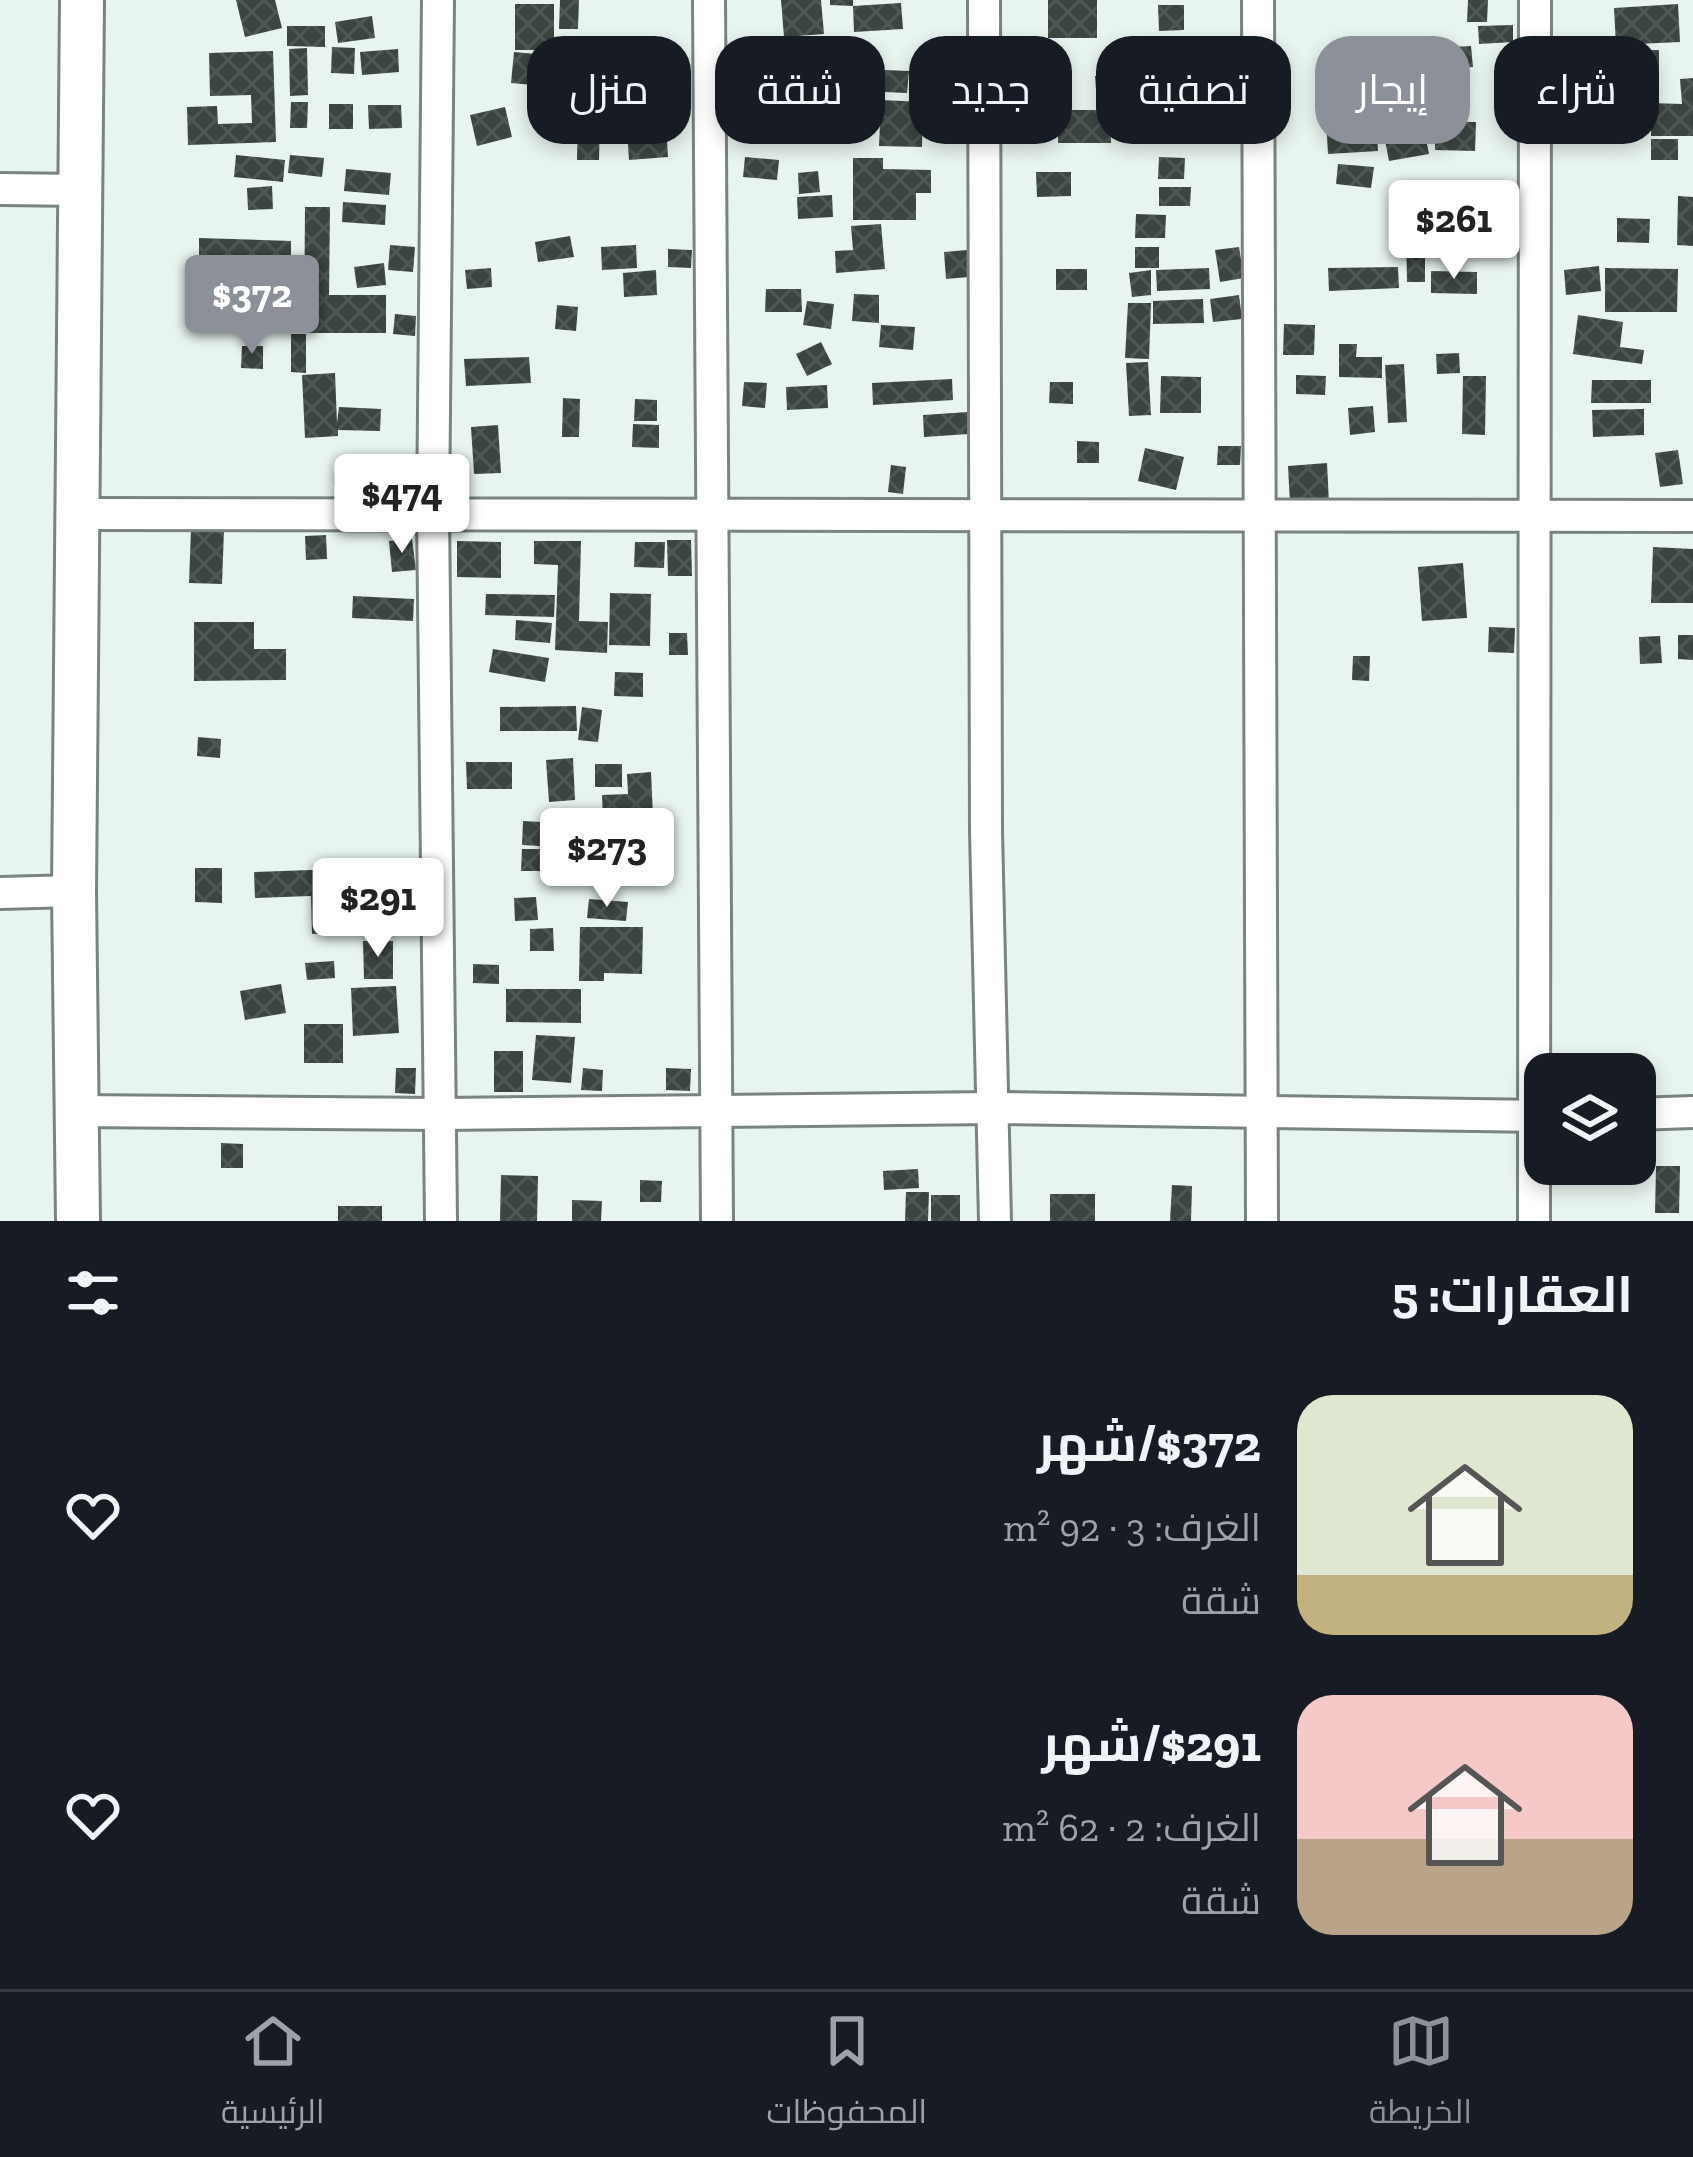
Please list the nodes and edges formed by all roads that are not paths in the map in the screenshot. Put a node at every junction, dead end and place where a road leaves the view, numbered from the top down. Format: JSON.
{"nodes":[{"id":1,"x":82,"y":0,"type":"edge"},
{"id":2,"x":438,"y":0,"type":"edge"},
{"id":3,"x":709,"y":0,"type":"edge"},
{"id":4,"x":984,"y":0,"type":"edge"},
{"id":5,"x":1258,"y":0,"type":"edge"},
{"id":6,"x":1535,"y":0,"type":"edge"},
{"id":7,"x":0,"y":189,"type":"edge"},
{"id":8,"x":82,"y":190,"type":"junction"},
{"id":9,"x":985,"y":512,"type":"junction"},
{"id":10,"x":433,"y":513,"type":"junction"},
{"id":11,"x":714,"y":513,"type":"junction"},
{"id":12,"x":77,"y":514,"type":"junction"},
{"id":13,"x":1259,"y":514,"type":"junction"},
{"id":14,"x":1693,"y":516,"type":"edge"},
{"id":15,"x":1536,"y":517,"type":"junction"},
{"id":16,"x":74,"y":891,"type":"junction"},
{"id":17,"x":0,"y":893,"type":"edge"},
{"id":18,"x":1539,"y":1053,"type":"edge"},
{"id":19,"x":995,"y":1108,"type":"junction"},
{"id":20,"x":76,"y":1111,"type":"junction"},
{"id":21,"x":718,"y":1112,"type":"junction"},
{"id":22,"x":1259,"y":1112,"type":"junction"},
{"id":23,"x":1693,"y":1112,"type":"edge"},
{"id":24,"x":1656,"y":1113,"type":"edge"},
{"id":25,"x":440,"y":1114,"type":"junction"},
{"id":26,"x":1524,"y":1116,"type":"edge"},
{"id":27,"x":1536,"y":1185,"type":"edge"},
{"id":28,"x":79,"y":1221,"type":"edge"},
{"id":29,"x":441,"y":1221,"type":"edge"},
{"id":30,"x":717,"y":1221,"type":"edge"},
{"id":31,"x":995,"y":1221,"type":"edge"},
{"id":32,"x":1262,"y":1221,"type":"edge"},
{"id":33,"x":1534,"y":1221,"type":"edge"}],
"edges":[{"from":1,"to":8,"type":"main road"},
{"from":2,"to":10,"type":"street"},
{"from":3,"to":11,"type":"street"},
{"from":4,"to":9,"type":"street"},
{"from":5,"to":13,"type":"street"},
{"from":6,"to":15,"type":"street"},
{"from":7,"to":8,"type":"street"},
{"from":8,"to":12,"type":"main road"},
{"from":9,"to":11,"type":"street"},
{"from":9,"to":13,"type":"street"},
{"from":9,"to":19,"type":"street"},
{"from":10,"to":11,"type":"street"},
{"from":10,"to":12,"type":"street"},
{"from":10,"to":25,"type":"street"},
{"from":11,"to":21,"type":"street"},
{"from":12,"to":16,"type":"main road"},
{"from":13,"to":15,"type":"street"},
{"from":13,"to":22,"type":"street"},
{"from":14,"to":15,"type":"street"},
{"from":15,"to":18,"type":"street"},
{"from":16,"to":17,"type":"street"},
{"from":16,"to":20,"type":"main road"},
{"from":19,"to":21,"type":"street"},
{"from":19,"to":22,"type":"street"},
{"from":19,"to":31,"type":"street"},
{"from":20,"to":25,"type":"street"},
{"from":20,"to":28,"type":"main road"},
{"from":21,"to":25,"type":"street"},
{"from":21,"to":30,"type":"street"},
{"from":22,"to":26,"type":"street"},
{"from":22,"to":32,"type":"street"},
{"from":23,"to":24,"type":"street"},
{"from":25,"to":29,"type":"street"},
{"from":27,"to":33,"type":"street"}]}
